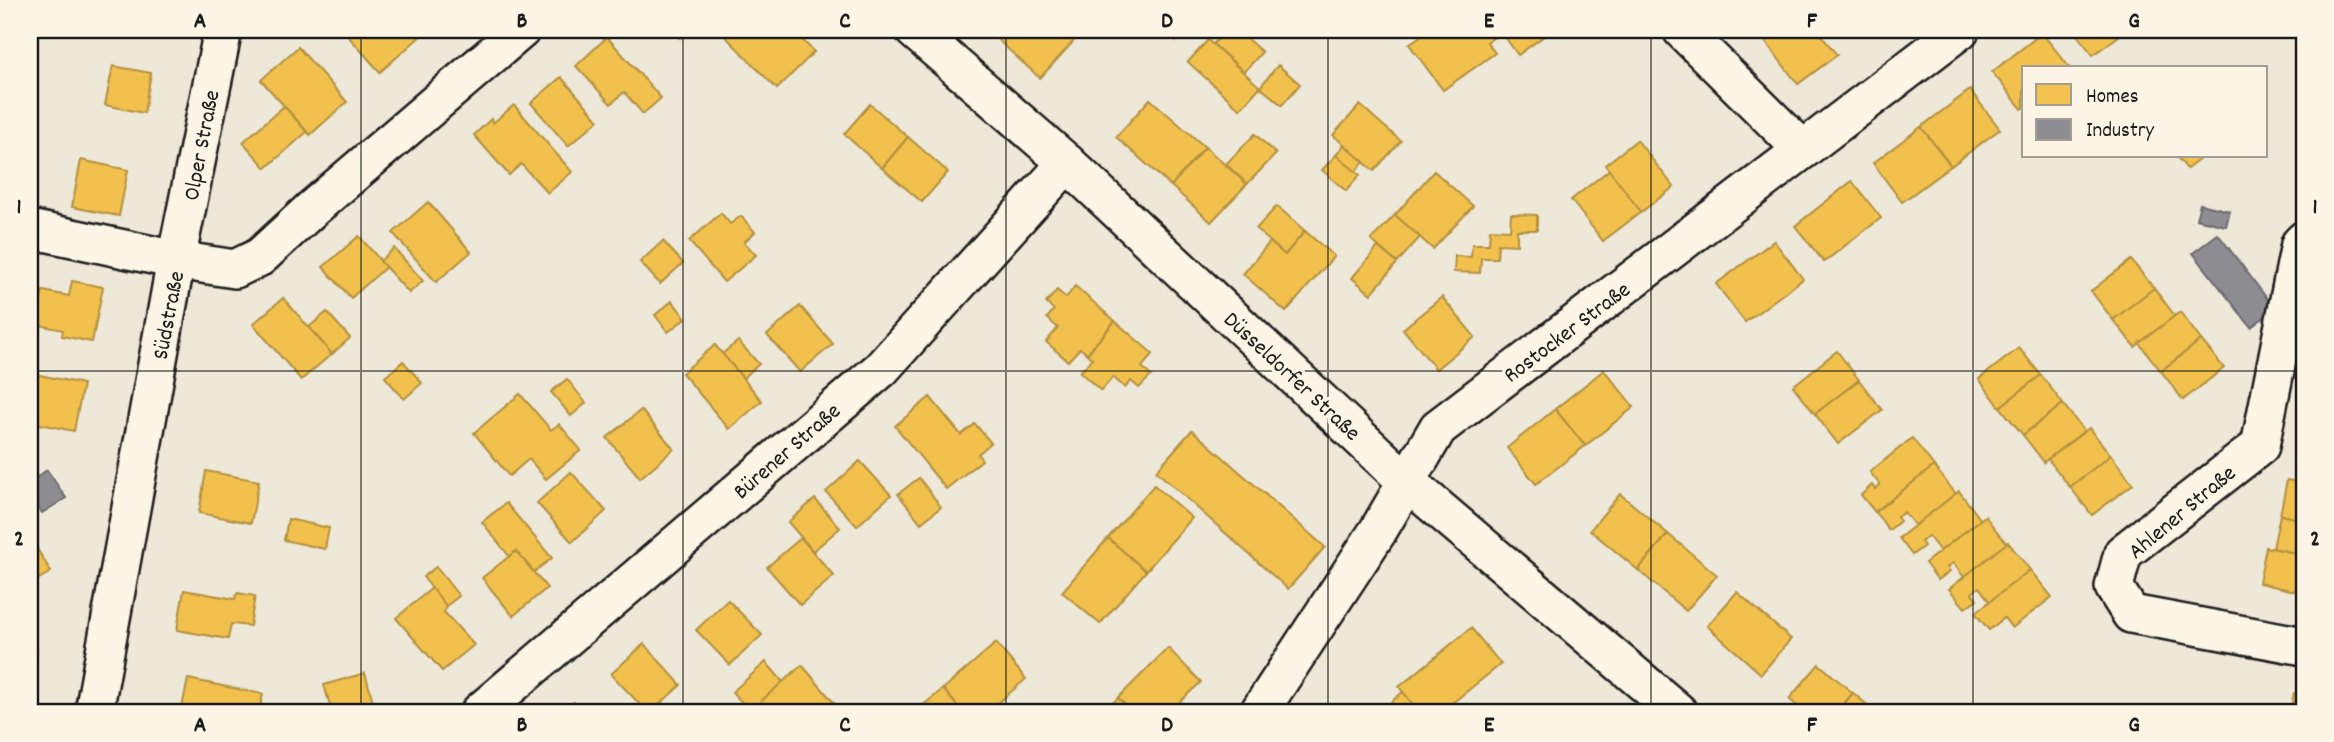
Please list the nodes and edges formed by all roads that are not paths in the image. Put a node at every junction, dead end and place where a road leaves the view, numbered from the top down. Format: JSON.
{"nodes":[{"id":1,"x":223,"y":30,"type":"edge"},
{"id":2,"x":521,"y":30,"type":"edge"},
{"id":3,"x":914,"y":30,"type":"edge"},
{"id":4,"x":1682,"y":30,"type":"edge"},
{"id":5,"x":1960,"y":30,"type":"edge"},
{"id":6,"x":1803,"y":150,"type":"junction"},
{"id":7,"x":1067,"y":163,"type":"junction"},
{"id":8,"x":30,"y":229,"type":"edge"},
{"id":9,"x":2304,"y":240,"type":"edge"},
{"id":10,"x":176,"y":260,"type":"junction"},
{"id":11,"x":1406,"y":481,"type":"junction"},
{"id":12,"x":2304,"y":646,"type":"edge"},
{"id":13,"x":93,"y":712,"type":"edge"},
{"id":14,"x":480,"y":712,"type":"edge"},
{"id":15,"x":1259,"y":712,"type":"edge"},
{"id":16,"x":1678,"y":712,"type":"edge"}],
"edges":[{"from":1,"to":10,"type":"street","name":"Olper Straße"},
{"from":2,"to":10,"type":"street","name":"Südstraße"},
{"from":3,"to":7,"type":"street","name":"Düsseldorfer Straße"},
{"from":4,"to":6,"type":"street"},
{"from":5,"to":6,"type":"street","name":"Rostocker Straße"},
{"from":6,"to":11,"type":"street","name":"Rostocker Straße"},
{"from":7,"to":11,"type":"street","name":"Düsseldorfer Straße"},
{"from":7,"to":14,"type":"street","name":"Bürener Straße"},
{"from":8,"to":10,"type":"street"},
{"from":9,"to":12,"type":"street","name":"Ahlener Straße"},
{"from":10,"to":13,"type":"street","name":"Südstraße"},
{"from":11,"to":15,"type":"street","name":"Rostocker Straße"},
{"from":11,"to":16,"type":"street","name":"Düsseldorfer Straße"}]}
